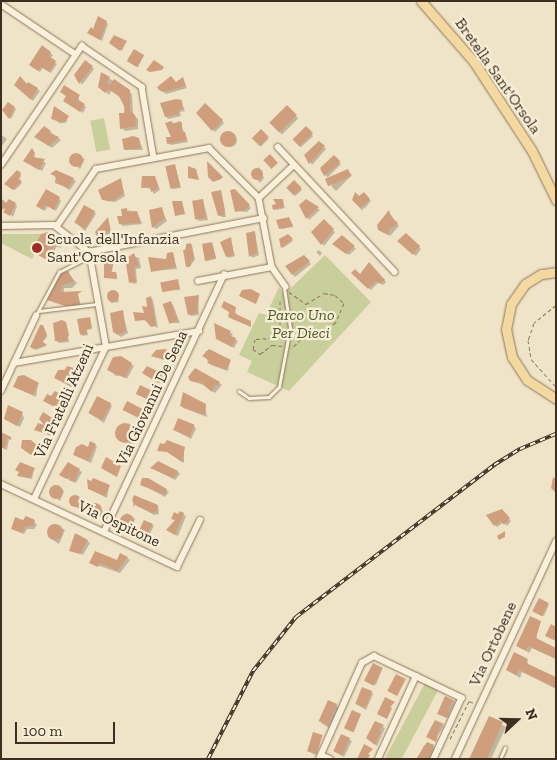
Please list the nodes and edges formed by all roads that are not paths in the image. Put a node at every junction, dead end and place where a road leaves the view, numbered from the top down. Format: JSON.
{"nodes":[{"id":1,"x":420,"y":1,"type":"edge"},
{"id":2,"x":1,"y":4,"type":"edge"},
{"id":3,"x":75,"y":54,"type":"junction"},
{"id":4,"x":278,"y":147,"type":"dead end"},
{"id":5,"x":154,"y":158,"type":"junction"},
{"id":6,"x":1,"y":164,"type":"edge"},
{"id":7,"x":294,"y":165,"type":"junction"},
{"id":8,"x":259,"y":198,"type":"junction"},
{"id":9,"x":556,"y":200,"type":"edge"},
{"id":10,"x":264,"y":218,"type":"junction"},
{"id":11,"x":1,"y":226,"type":"edge"},
{"id":12,"x":57,"y":226,"type":"junction"},
{"id":13,"x":89,"y":252,"type":"junction"},
{"id":14,"x":272,"y":267,"type":"junction"},
{"id":15,"x":395,"y":272,"type":"dead end"},
{"id":16,"x":556,"y":272,"type":"edge"},
{"id":17,"x":224,"y":275,"type":"junction"},
{"id":18,"x":198,"y":281,"type":"dead end"},
{"id":19,"x":284,"y":284,"type":"joint"},
{"id":20,"x":98,"y":304,"type":"junction"},
{"id":21,"x":37,"y":314,"type":"junction"},
{"id":22,"x":199,"y":331,"type":"junction"},
{"id":23,"x":106,"y":347,"type":"junction"},
{"id":24,"x":14,"y":363,"type":"junction"},
{"id":25,"x":1,"y":391,"type":"edge"},
{"id":26,"x":238,"y":391,"type":"dead end"},
{"id":27,"x":556,"y":399,"type":"edge"},
{"id":28,"x":1,"y":484,"type":"edge"},
{"id":29,"x":34,"y":499,"type":"junction"},
{"id":30,"x":200,"y":520,"type":"dead end"},
{"id":31,"x":104,"y":532,"type":"junction"},
{"id":32,"x":556,"y":540,"type":"edge"},
{"id":33,"x":416,"y":676,"type":"junction"},
{"id":34,"x":505,"y":748,"type":"dead end"},
{"id":35,"x":320,"y":757,"type":"edge"},
{"id":36,"x":330,"y":759,"type":"edge"},
{"id":37,"x":378,"y":759,"type":"edge"},
{"id":38,"x":434,"y":759,"type":"edge"},
{"id":39,"x":454,"y":759,"type":"edge"},
{"id":40,"x":500,"y":759,"type":"edge"}],
"edges":[{"from":1,"to":9,"type":"main road","name":"Bretella Sant'Orsola"},
{"from":2,"to":3,"type":"street"},
{"from":3,"to":5,"type":"street"},
{"from":3,"to":6,"type":"street"},
{"from":4,"to":7,"type":"street"},
{"from":5,"to":8,"type":"street"},
{"from":5,"to":12,"type":"street"},
{"from":7,"to":8,"type":"street"},
{"from":7,"to":15,"type":"street"},
{"from":8,"to":10,"type":"street"},
{"from":10,"to":13,"type":"street"},
{"from":10,"to":14,"type":"street"},
{"from":11,"to":12,"type":"street"},
{"from":12,"to":13,"type":"street"},
{"from":13,"to":20,"type":"street","name":"Via Fratelli Atzeni"},
{"from":13,"to":21,"type":"lane"},
{"from":14,"to":17,"type":"street"},
{"from":14,"to":19,"type":"street"},
{"from":16,"to":27,"type":"main road"},
{"from":17,"to":18,"type":"street"},
{"from":17,"to":22,"type":"street","name":"Via Giovanni De Sena"},
{"from":19,"to":26,"type":"lane"},
{"from":20,"to":21,"type":"lane"},
{"from":20,"to":23,"type":"street","name":"Via Fratelli Atzeni"},
{"from":21,"to":24,"type":"street"},
{"from":22,"to":23,"type":"street"},
{"from":22,"to":31,"type":"street","name":"Via Giovanni De Sena"},
{"from":23,"to":24,"type":"street"},
{"from":23,"to":29,"type":"street","name":"Via Fratelli Atzeni"},
{"from":24,"to":25,"type":"street"},
{"from":28,"to":29,"type":"street","name":"Via Ospitone"},
{"from":29,"to":31,"type":"street","name":"Via Ospitone"},
{"from":30,"to":31,"type":"street","name":"Via Ospitone"},
{"from":32,"to":39,"type":"street","name":"Via Ortobene"},
{"from":33,"to":35,"type":"street"},
{"from":33,"to":37,"type":"street"},
{"from":33,"to":38,"type":"street"},
{"from":34,"to":40,"type":"lane"},
{"from":35,"to":36,"type":"street"}]}
